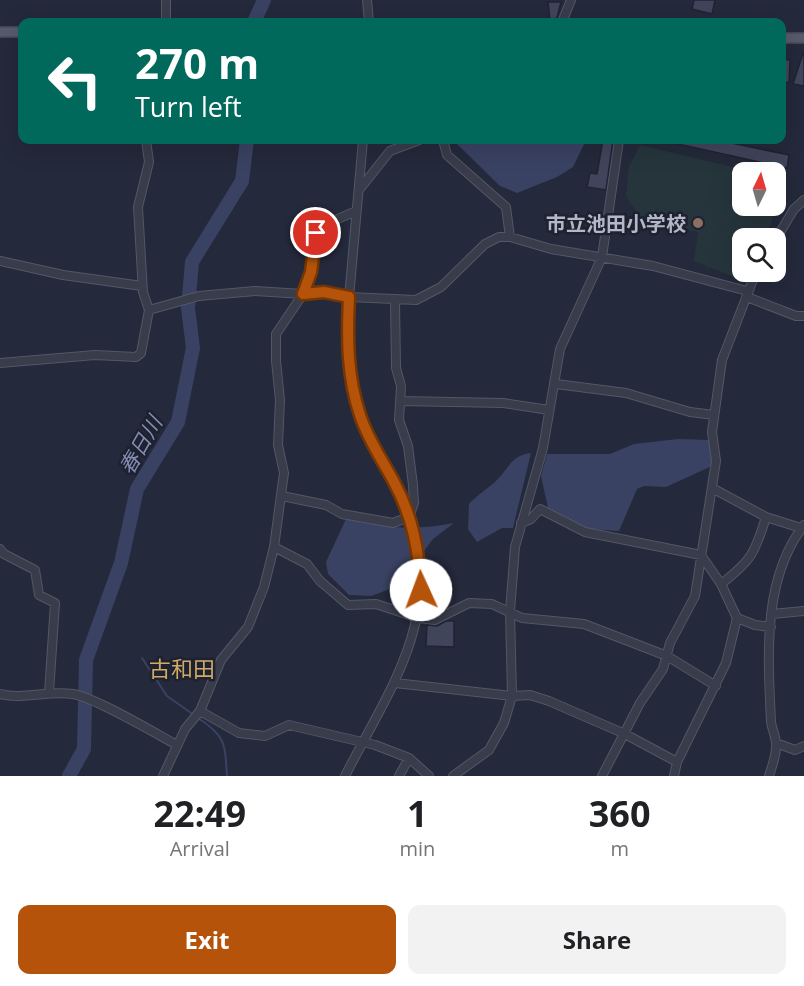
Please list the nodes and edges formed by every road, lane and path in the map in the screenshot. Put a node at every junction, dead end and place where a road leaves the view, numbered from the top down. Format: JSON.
{"nodes":[{"id":1,"x":166,"y":0,"type":"edge"},
{"id":2,"x":368,"y":0,"type":"edge"},
{"id":3,"x":570,"y":0,"type":"edge"},
{"id":4,"x":166,"y":18,"type":"edge"},
{"id":5,"x":369,"y":18,"type":"edge"},
{"id":6,"x":563,"y":18,"type":"edge"},
{"id":7,"x":0,"y":32,"type":"edge"},
{"id":8,"x":18,"y":32,"type":"edge"},
{"id":9,"x":786,"y":38,"type":"edge"},
{"id":10,"x":804,"y":38,"type":"edge"},
{"id":11,"x":147,"y":144,"type":"edge"},
{"id":12,"x":363,"y":144,"type":"edge"},
{"id":13,"x":408,"y":144,"type":"edge"},
{"id":14,"x":444,"y":144,"type":"edge"},
{"id":15,"x":619,"y":144,"type":"edge"},
{"id":16,"x":359,"y":190,"type":"junction"},
{"id":17,"x":804,"y":200,"type":"edge"},
{"id":18,"x":356,"y":211,"type":"junction"},
{"id":19,"x":783,"y":228,"type":"edge"},
{"id":20,"x":510,"y":237,"type":"junction"},
{"id":21,"x":602,"y":257,"type":"junction"},
{"id":22,"x":0,"y":261,"type":"edge"},
{"id":23,"x":752,"y":282,"type":"edge"},
{"id":24,"x":142,"y":286,"type":"junction"},
{"id":25,"x":303,"y":294,"type":"junction"},
{"id":26,"x":747,"y":294,"type":"junction"},
{"id":27,"x":349,"y":297,"type":"junction"},
{"id":28,"x":395,"y":301,"type":"junction"},
{"id":29,"x":149,"y":310,"type":"junction"},
{"id":30,"x":804,"y":316,"type":"edge"},
{"id":31,"x":0,"y":363,"type":"edge"},
{"id":32,"x":555,"y":384,"type":"junction"},
{"id":33,"x":401,"y":401,"type":"junction"},
{"id":34,"x":549,"y":410,"type":"junction"},
{"id":35,"x":714,"y":415,"type":"junction"},
{"id":36,"x":712,"y":488,"type":"junction"},
{"id":37,"x":282,"y":496,"type":"junction"},
{"id":38,"x":409,"y":517,"type":"junction"},
{"id":39,"x":766,"y":517,"type":"junction"},
{"id":40,"x":521,"y":522,"type":"junction"},
{"id":41,"x":803,"y":526,"type":"edge"},
{"id":42,"x":274,"y":547,"type":"junction"},
{"id":43,"x":0,"y":549,"type":"edge"},
{"id":44,"x":700,"y":555,"type":"junction"},
{"id":45,"x":721,"y":584,"type":"junction"},
{"id":46,"x":510,"y":611,"type":"junction"},
{"id":47,"x":804,"y":611,"type":"edge"},
{"id":48,"x":772,"y":614,"type":"junction"},
{"id":49,"x":418,"y":618,"type":"junction"},
{"id":50,"x":737,"y":618,"type":"junction"},
{"id":51,"x":771,"y":627,"type":"junction"},
{"id":52,"x":667,"y":656,"type":"junction"},
{"id":53,"x":394,"y":683,"type":"junction"},
{"id":54,"x":716,"y":686,"type":"junction"},
{"id":55,"x":49,"y":693,"type":"junction"},
{"id":56,"x":0,"y":694,"type":"edge"},
{"id":57,"x":512,"y":696,"type":"junction"},
{"id":58,"x":200,"y":711,"type":"junction"},
{"id":59,"x":625,"y":734,"type":"junction"},
{"id":60,"x":362,"y":742,"type":"junction"},
{"id":61,"x":776,"y":743,"type":"junction"},
{"id":62,"x":177,"y":745,"type":"junction"},
{"id":63,"x":804,"y":746,"type":"edge"},
{"id":64,"x":409,"y":758,"type":"junction"},
{"id":65,"x":677,"y":762,"type":"junction"},
{"id":66,"x":163,"y":776,"type":"edge"},
{"id":67,"x":345,"y":776,"type":"edge"},
{"id":68,"x":399,"y":776,"type":"edge"},
{"id":69,"x":429,"y":776,"type":"edge"},
{"id":70,"x":453,"y":776,"type":"edge"},
{"id":71,"x":602,"y":776,"type":"edge"},
{"id":72,"x":674,"y":776,"type":"edge"},
{"id":73,"x":769,"y":776,"type":"edge"}],
"edges":[{"from":1,"to":4,"type":"street"},
{"from":2,"to":5,"type":"street"},
{"from":3,"to":6,"type":"street"},
{"from":7,"to":8,"type":"main road"},
{"from":9,"to":10,"type":"main road"},
{"from":11,"to":24,"type":"street"},
{"from":12,"to":16,"type":"street"},
{"from":13,"to":16,"type":"street"},
{"from":14,"to":20,"type":"street"},
{"from":15,"to":21,"type":"street"},
{"from":16,"to":18,"type":"street"},
{"from":17,"to":19,"type":"street"},
{"from":18,"to":25,"type":"street"},
{"from":18,"to":27,"type":"street"},
{"from":20,"to":21,"type":"street"},
{"from":20,"to":28,"type":"street"},
{"from":21,"to":26,"type":"street"},
{"from":21,"to":32,"type":"street"},
{"from":22,"to":24,"type":"street"},
{"from":23,"to":26,"type":"street"},
{"from":24,"to":29,"type":"street"},
{"from":25,"to":27,"type":"street"},
{"from":25,"to":29,"type":"street"},
{"from":25,"to":37,"type":"street"},
{"from":26,"to":30,"type":"street"},
{"from":26,"to":35,"type":"street"},
{"from":27,"to":28,"type":"street"},
{"from":27,"to":38,"type":"street"},
{"from":28,"to":33,"type":"street"},
{"from":29,"to":31,"type":"street"},
{"from":32,"to":34,"type":"street"},
{"from":32,"to":35,"type":"street"},
{"from":33,"to":34,"type":"street"},
{"from":33,"to":38,"type":"street"},
{"from":34,"to":40,"type":"street"},
{"from":35,"to":36,"type":"street"},
{"from":36,"to":39,"type":"street"},
{"from":36,"to":44,"type":"street"},
{"from":37,"to":38,"type":"street"},
{"from":37,"to":42,"type":"street"},
{"from":38,"to":49,"type":"street"},
{"from":39,"to":41,"type":"street"},
{"from":39,"to":45,"type":"street"},
{"from":40,"to":44,"type":"street"},
{"from":40,"to":46,"type":"street"},
{"from":41,"to":48,"type":"street"},
{"from":42,"to":49,"type":"street"},
{"from":42,"to":58,"type":"street"},
{"from":43,"to":55,"type":"street"},
{"from":44,"to":45,"type":"street"},
{"from":44,"to":52,"type":"street"},
{"from":45,"to":50,"type":"street"},
{"from":46,"to":49,"type":"street"},
{"from":46,"to":52,"type":"street"},
{"from":46,"to":57,"type":"street"},
{"from":47,"to":48,"type":"street"},
{"from":48,"to":51,"type":"street"},
{"from":49,"to":53,"type":"street"},
{"from":50,"to":51,"type":"street"},
{"from":50,"to":54,"type":"street"},
{"from":51,"to":61,"type":"street"},
{"from":52,"to":54,"type":"street"},
{"from":52,"to":59,"type":"street"},
{"from":53,"to":57,"type":"street"},
{"from":53,"to":60,"type":"street"},
{"from":54,"to":65,"type":"street"},
{"from":55,"to":56,"type":"street"},
{"from":55,"to":62,"type":"street"},
{"from":57,"to":59,"type":"street"},
{"from":57,"to":70,"type":"street"},
{"from":58,"to":60,"type":"street"},
{"from":58,"to":62,"type":"street"},
{"from":59,"to":65,"type":"street"},
{"from":59,"to":71,"type":"street"},
{"from":60,"to":64,"type":"street"},
{"from":60,"to":67,"type":"street"},
{"from":61,"to":63,"type":"street"},
{"from":61,"to":73,"type":"street"},
{"from":62,"to":66,"type":"street"},
{"from":64,"to":68,"type":"street"},
{"from":64,"to":69,"type":"street"},
{"from":65,"to":72,"type":"street"}]}
